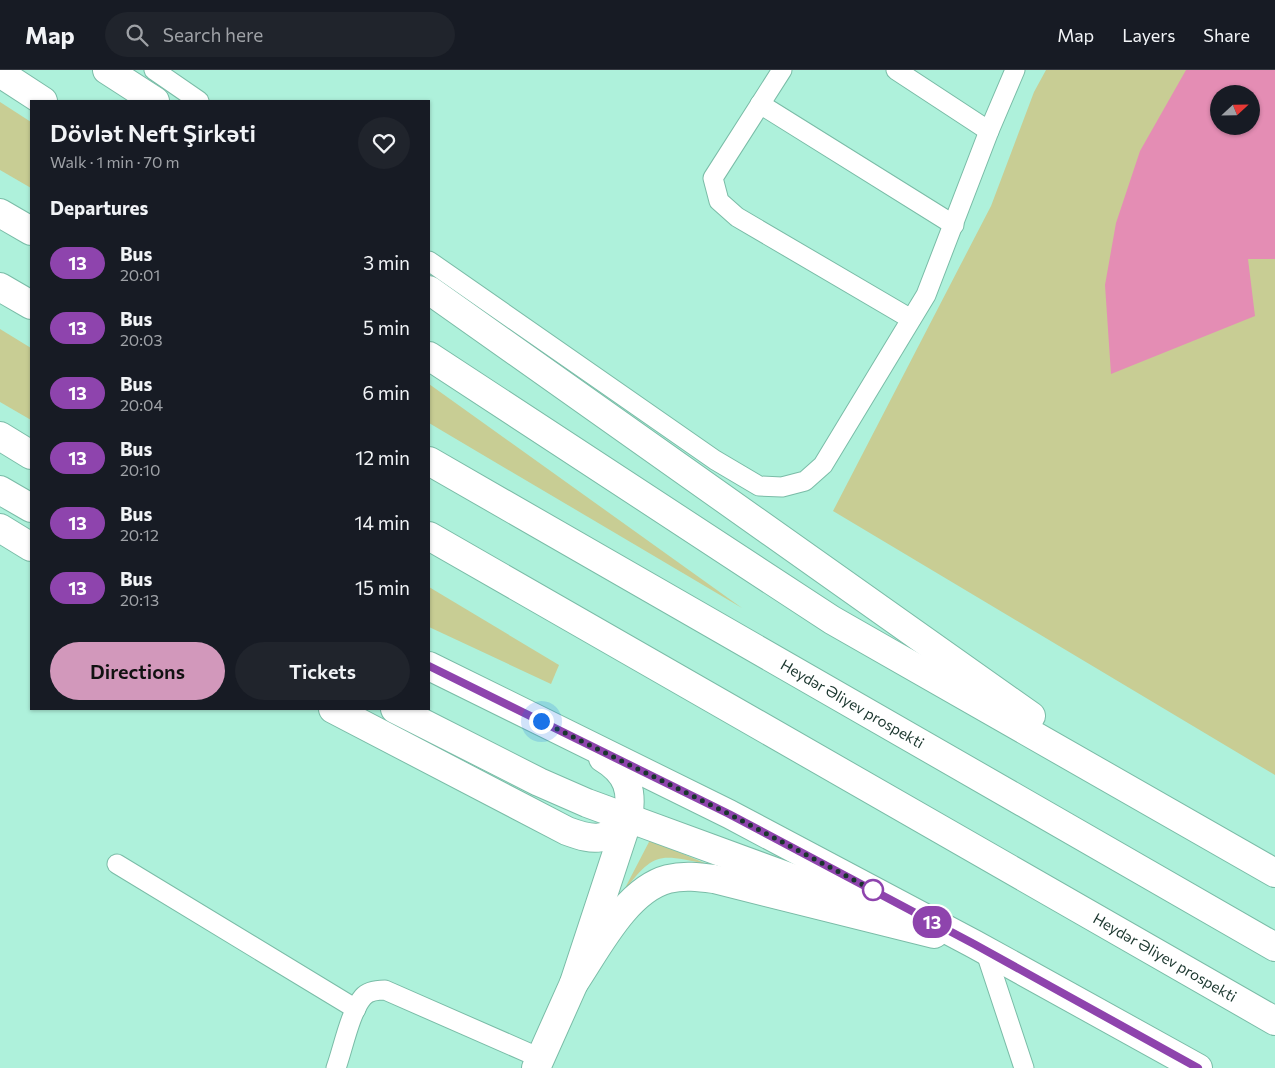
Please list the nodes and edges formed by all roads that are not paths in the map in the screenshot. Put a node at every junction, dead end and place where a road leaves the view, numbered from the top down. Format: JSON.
{"nodes":[{"id":1,"x":108,"y":70,"type":"edge"},
{"id":2,"x":154,"y":70,"type":"edge"},
{"id":3,"x":782,"y":70,"type":"edge"},
{"id":4,"x":896,"y":70,"type":"edge"},
{"id":5,"x":1015,"y":70,"type":"edge"},
{"id":6,"x":0,"y":73,"type":"edge"},
{"id":7,"x":41,"y":100,"type":"edge"},
{"id":8,"x":153,"y":100,"type":"edge"},
{"id":9,"x":198,"y":100,"type":"edge"},
{"id":10,"x":760,"y":104,"type":"junction"},
{"id":11,"x":989,"y":131,"type":"junction"},
{"id":12,"x":0,"y":213,"type":"edge"},
{"id":13,"x":954,"y":225,"type":"junction"},
{"id":14,"x":30,"y":230,"type":"edge"},
{"id":15,"x":430,"y":262,"type":"edge"},
{"id":16,"x":0,"y":287,"type":"edge"},
{"id":17,"x":430,"y":291,"type":"edge"},
{"id":18,"x":30,"y":304,"type":"edge"},
{"id":19,"x":911,"y":319,"type":"junction"},
{"id":20,"x":430,"y":357,"type":"edge"},
{"id":21,"x":0,"y":436,"type":"edge"},
{"id":22,"x":30,"y":454,"type":"edge"},
{"id":23,"x":430,"y":462,"type":"edge"},
{"id":24,"x":0,"y":490,"type":"edge"},
{"id":25,"x":30,"y":507,"type":"edge"},
{"id":26,"x":0,"y":528,"type":"edge"},
{"id":27,"x":430,"y":537,"type":"edge"},
{"id":28,"x":30,"y":546,"type":"edge"},
{"id":29,"x":430,"y":666,"type":"edge"},
{"id":30,"x":335,"y":710,"type":"edge"},
{"id":31,"x":397,"y":710,"type":"edge"},
{"id":32,"x":557,"y":728,"type":"junction"},
{"id":33,"x":1157,"y":804,"type":"junction"},
{"id":34,"x":628,"y":819,"type":"junction"},
{"id":35,"x":117,"y":864,"type":"dead end"},
{"id":36,"x":1275,"y":873,"type":"edge"},
{"id":37,"x":979,"y":947,"type":"junction"},
{"id":38,"x":1275,"y":947,"type":"edge"},
{"id":39,"x":574,"y":983,"type":"junction"},
{"id":40,"x":356,"y":1009,"type":"junction"},
{"id":41,"x":1275,"y":1021,"type":"edge"},
{"id":42,"x":538,"y":1063,"type":"edge"},
{"id":43,"x":336,"y":1068,"type":"edge"},
{"id":44,"x":1024,"y":1068,"type":"edge"},
{"id":45,"x":1198,"y":1068,"type":"edge"}],
"edges":[{"from":1,"to":8,"type":"main road"},
{"from":2,"to":9,"type":"lane"},
{"from":3,"to":10,"type":"lane"},
{"from":4,"to":11,"type":"lane"},
{"from":5,"to":11,"type":"lane"},
{"from":6,"to":7,"type":"main road"},
{"from":10,"to":13,"type":"lane"},
{"from":10,"to":19,"type":"lane"},
{"from":11,"to":13,"type":"lane"},
{"from":12,"to":14,"type":"main road"},
{"from":13,"to":19,"type":"lane"},
{"from":15,"to":19,"type":"lane"},
{"from":16,"to":18,"type":"main road"},
{"from":17,"to":33,"type":"main road"},
{"from":20,"to":33,"type":"main road"},
{"from":21,"to":22,"type":"main road"},
{"from":23,"to":38,"type":"main road","name":"Heydər Əliyev prospekti"},
{"from":24,"to":25,"type":"main road"},
{"from":26,"to":28,"type":"main road"},
{"from":27,"to":41,"type":"main road","name":"Heydər Əliyev prospekti"},
{"from":29,"to":32,"type":"main road"},
{"from":30,"to":34,"type":"main road"},
{"from":31,"to":34,"type":"main road"},
{"from":32,"to":34,"type":"main road"},
{"from":32,"to":37,"type":"main road"},
{"from":33,"to":36,"type":"main road"},
{"from":34,"to":37,"type":"main road"},
{"from":34,"to":39,"type":"main road"},
{"from":35,"to":40,"type":"lane"},
{"from":37,"to":39,"type":"main road"},
{"from":37,"to":44,"type":"lane"},
{"from":37,"to":45,"type":"main road"},
{"from":39,"to":42,"type":"main road"},
{"from":40,"to":42,"type":"lane"},
{"from":40,"to":43,"type":"lane"}]}
